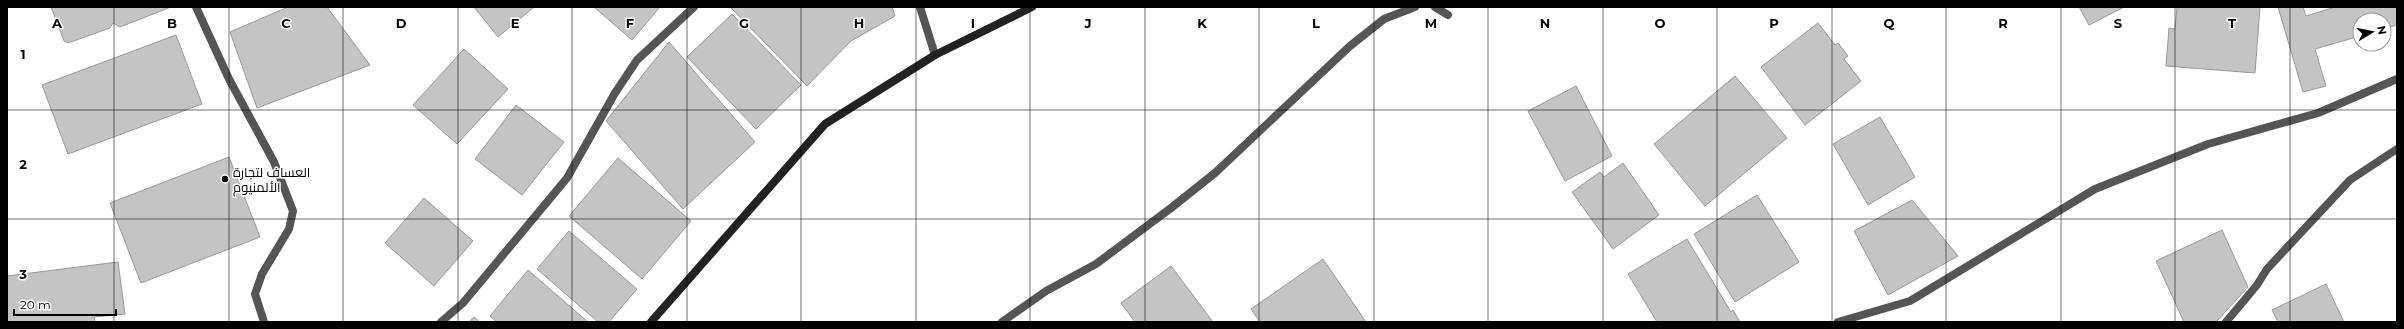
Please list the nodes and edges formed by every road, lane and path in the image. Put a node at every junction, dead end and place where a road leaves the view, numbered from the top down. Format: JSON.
{"nodes":[{"id":1,"x":196,"y":7,"type":"edge"},
{"id":2,"x":694,"y":7,"type":"edge"},
{"id":3,"x":920,"y":7,"type":"edge"},
{"id":4,"x":1032,"y":7,"type":"edge"},
{"id":5,"x":1415,"y":7,"type":"edge"},
{"id":6,"x":1435,"y":7,"type":"edge"},
{"id":7,"x":1448,"y":15,"type":"dead end"},
{"id":8,"x":935,"y":55,"type":"junction"},
{"id":9,"x":2397,"y":79,"type":"edge"},
{"id":10,"x":2397,"y":149,"type":"edge"},
{"id":11,"x":264,"y":322,"type":"edge"},
{"id":12,"x":441,"y":322,"type":"edge"},
{"id":13,"x":652,"y":322,"type":"edge"},
{"id":14,"x":1002,"y":322,"type":"edge"},
{"id":15,"x":1838,"y":322,"type":"edge"},
{"id":16,"x":2226,"y":322,"type":"edge"}],
"edges":[{"from":1,"to":11,"type":"street"},
{"from":2,"to":12,"type":"street"},
{"from":3,"to":8,"type":"street"},
{"from":4,"to":8,"type":"main road"},
{"from":5,"to":14,"type":"street"},
{"from":6,"to":7,"type":"street"},
{"from":8,"to":13,"type":"main road"},
{"from":9,"to":15,"type":"street"},
{"from":10,"to":16,"type":"street"}]}
